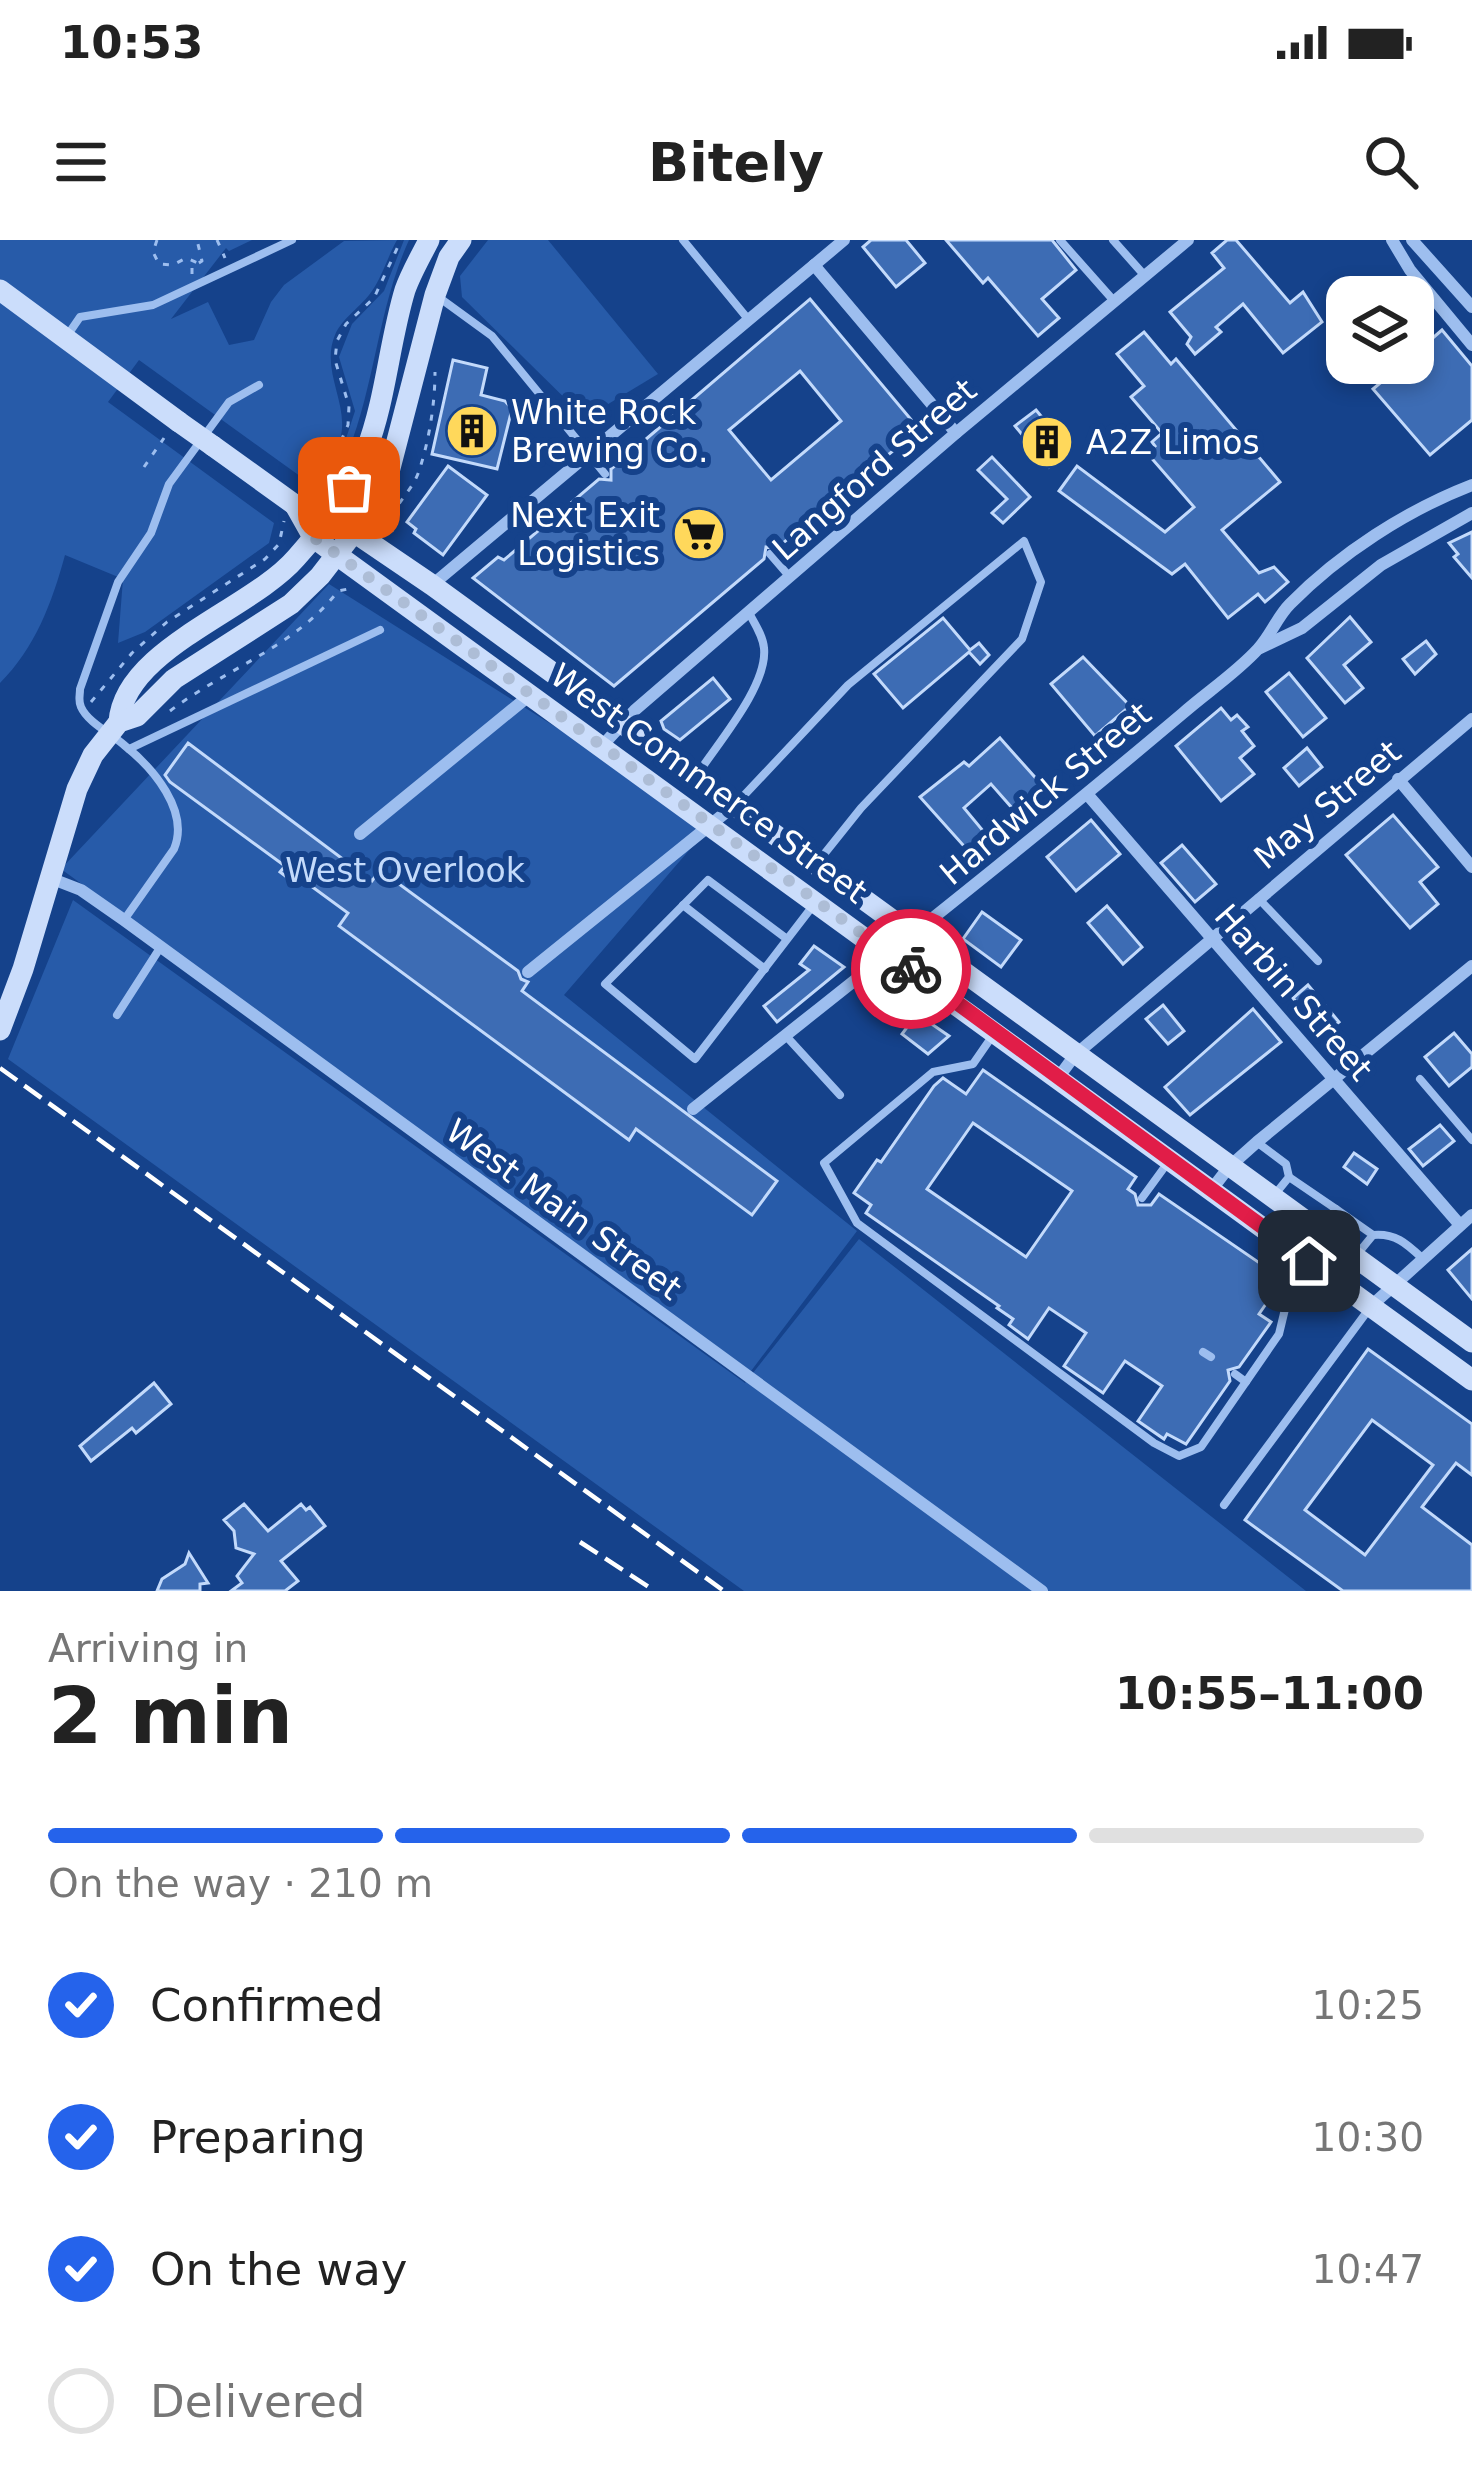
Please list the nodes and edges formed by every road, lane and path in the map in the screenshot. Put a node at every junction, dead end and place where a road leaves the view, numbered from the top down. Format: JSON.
{"nodes":[{"id":1,"x":157,"y":240,"type":"edge"},
{"id":2,"x":196,"y":240,"type":"edge"},
{"id":3,"x":217,"y":240,"type":"edge"},
{"id":4,"x":292,"y":240,"type":"edge"},
{"id":5,"x":401,"y":240,"type":"edge"},
{"id":6,"x":429,"y":240,"type":"edge"},
{"id":7,"x":461,"y":240,"type":"edge"},
{"id":8,"x":682,"y":240,"type":"edge"},
{"id":9,"x":844,"y":240,"type":"edge"},
{"id":10,"x":1060,"y":240,"type":"edge"},
{"id":11,"x":1113,"y":240,"type":"edge"},
{"id":12,"x":1188,"y":240,"type":"edge"},
{"id":13,"x":1392,"y":240,"type":"edge"},
{"id":14,"x":1412,"y":240,"type":"edge"},
{"id":15,"x":198,"y":263,"type":"junction"},
{"id":16,"x":814,"y":265,"type":"junction"},
{"id":17,"x":231,"y":270,"type":"junction"},
{"id":18,"x":193,"y":276,"type":"dead end"},
{"id":19,"x":1145,"y":276,"type":"junction"},
{"id":20,"x":407,"y":284,"type":"junction"},
{"id":21,"x":0,"y":290,"type":"edge"},
{"id":22,"x":435,"y":296,"type":"junction"},
{"id":23,"x":1114,"y":301,"type":"junction"},
{"id":24,"x":1472,"y":307,"type":"edge"},
{"id":25,"x":749,"y":320,"type":"junction"},
{"id":26,"x":58,"y":333,"type":"junction"},
{"id":27,"x":1472,"y":345,"type":"edge"},
{"id":28,"x":436,"y":364,"type":"dead end"},
{"id":29,"x":259,"y":385,"type":"dead end"},
{"id":30,"x":172,"y":430,"type":"junction"},
{"id":31,"x":956,"y":433,"type":"junction"},
{"id":32,"x":589,"y":454,"type":"junction"},
{"id":33,"x":144,"y":467,"type":"dead end"},
{"id":34,"x":409,"y":469,"type":"dead end"},
{"id":35,"x":419,"y":472,"type":"junction"},
{"id":36,"x":605,"y":474,"type":"dead end"},
{"id":37,"x":310,"y":485,"type":"dead end"},
{"id":38,"x":1472,"y":485,"type":"edge"},
{"id":39,"x":1472,"y":512,"type":"edge"},
{"id":40,"x":288,"y":515,"type":"junction"},
{"id":41,"x":327,"y":518,"type":"junction"},
{"id":42,"x":354,"y":532,"type":"junction"},
{"id":43,"x":313,"y":537,"type":"junction"},
{"id":44,"x":393,"y":538,"type":"dead end"},
{"id":45,"x":770,"y":554,"type":"dead end"},
{"id":46,"x":337,"y":555,"type":"junction"},
{"id":47,"x":790,"y":578,"type":"junction"},
{"id":48,"x":431,"y":585,"type":"junction"},
{"id":49,"x":356,"y":588,"type":"dead end"},
{"id":50,"x":749,"y":613,"type":"junction"},
{"id":51,"x":380,"y":630,"type":"dead end"},
{"id":52,"x":1259,"y":648,"type":"junction"},
{"id":53,"x":530,"y":695,"type":"junction"},
{"id":54,"x":85,"y":714,"type":"junction"},
{"id":55,"x":160,"y":717,"type":"dead end"},
{"id":56,"x":1472,"y":719,"type":"edge"},
{"id":57,"x":622,"y":722,"type":"junction"},
{"id":58,"x":114,"y":727,"type":"junction"},
{"id":59,"x":602,"y":746,"type":"junction"},
{"id":60,"x":129,"y":748,"type":"junction"},
{"id":61,"x":696,"y":776,"type":"junction"},
{"id":62,"x":1398,"y":779,"type":"junction"},
{"id":63,"x":1087,"y":794,"type":"junction"},
{"id":64,"x":735,"y":805,"type":"junction"},
{"id":65,"x":711,"y":825,"type":"junction"},
{"id":66,"x":360,"y":834,"type":"dead end"},
{"id":67,"x":816,"y":865,"type":"junction"},
{"id":68,"x":1472,"y":867,"type":"edge"},
{"id":69,"x":50,"y":878,"type":"junction"},
{"id":70,"x":1257,"y":897,"type":"junction"},
{"id":71,"x":817,"y":902,"type":"junction"},
{"id":72,"x":683,"y":905,"type":"junction"},
{"id":73,"x":124,"y":920,"type":"junction"},
{"id":74,"x":915,"y":936,"type":"junction"},
{"id":75,"x":1211,"y":936,"type":"junction"},
{"id":76,"x":787,"y":939,"type":"junction"},
{"id":77,"x":161,"y":947,"type":"junction"},
{"id":78,"x":890,"y":954,"type":"junction"},
{"id":79,"x":1318,"y":961,"type":"dead end"},
{"id":80,"x":1472,"y":966,"type":"edge"},
{"id":81,"x":765,"y":969,"type":"junction"},
{"id":82,"x":527,"y":972,"type":"dead end"},
{"id":83,"x":118,"y":1015,"type":"dead end"},
{"id":84,"x":0,"y":1030,"type":"edge"},
{"id":85,"x":996,"y":1032,"type":"junction"},
{"id":86,"x":786,"y":1036,"type":"junction"},
{"id":87,"x":1075,"y":1055,"type":"junction"},
{"id":88,"x":1058,"y":1078,"type":"junction"},
{"id":89,"x":1420,"y":1079,"type":"dead end"},
{"id":90,"x":1334,"y":1080,"type":"junction"},
{"id":91,"x":840,"y":1095,"type":"dead end"},
{"id":92,"x":692,"y":1109,"type":"dead end"},
{"id":93,"x":1472,"y":1140,"type":"edge"},
{"id":94,"x":1257,"y":1142,"type":"junction"},
{"id":95,"x":1170,"y":1160,"type":"junction"},
{"id":96,"x":1229,"y":1167,"type":"junction"},
{"id":97,"x":1289,"y":1177,"type":"junction"},
{"id":98,"x":1212,"y":1189,"type":"junction"},
{"id":99,"x":1142,"y":1198,"type":"dead end"},
{"id":100,"x":1272,"y":1198,"type":"junction"},
{"id":101,"x":1336,"y":1209,"type":"junction"},
{"id":102,"x":1472,"y":1215,"type":"edge"},
{"id":103,"x":1460,"y":1225,"type":"junction"},
{"id":104,"x":1317,"y":1231,"type":"junction"},
{"id":105,"x":1373,"y":1235,"type":"junction"},
{"id":106,"x":1354,"y":1258,"type":"junction"},
{"id":107,"x":1422,"y":1258,"type":"junction"},
{"id":108,"x":1309,"y":1261,"type":"junction"},
{"id":109,"x":1391,"y":1285,"type":"junction"},
{"id":110,"x":1370,"y":1307,"type":"junction"},
{"id":111,"x":1472,"y":1342,"type":"edge"},
{"id":112,"x":1234,"y":1374,"type":"dead end"},
{"id":113,"x":1472,"y":1380,"type":"edge"},
{"id":114,"x":1246,"y":1382,"type":"junction"},
{"id":115,"x":1224,"y":1505,"type":"dead end"},
{"id":116,"x":1042,"y":1591,"type":"edge"}],
"edges":[{"from":1,"to":15,"type":"path"},
{"from":2,"to":15,"type":"path"},
{"from":3,"to":17,"type":"path"},
{"from":4,"to":17,"type":"lane"},
{"from":5,"to":37,"type":"path"},
{"from":6,"to":20,"type":"main road"},
{"from":7,"to":22,"type":"main road"},
{"from":8,"to":25,"type":"lane"},
{"from":9,"to":16,"type":"street"},
{"from":10,"to":23,"type":"lane"},
{"from":11,"to":19,"type":"lane"},
{"from":12,"to":19,"type":"street","name":"Langford Street"},
{"from":13,"to":27,"type":"street"},
{"from":14,"to":24,"type":"street"},
{"from":15,"to":18,"type":"path"},
{"from":16,"to":25,"type":"street"},
{"from":16,"to":31,"type":"street"},
{"from":17,"to":26,"type":"lane"},
{"from":19,"to":23,"type":"street","name":"Langford Street"},
{"from":20,"to":22,"type":"main road"},
{"from":20,"to":41,"type":"main road"},
{"from":21,"to":26,"type":"main road"},
{"from":22,"to":32,"type":"lane"},
{"from":22,"to":42,"type":"main road"},
{"from":23,"to":31,"type":"street","name":"Langford Street"},
{"from":25,"to":32,"type":"street"},
{"from":26,"to":30,"type":"main road"},
{"from":28,"to":35,"type":"path"},
{"from":29,"to":54,"type":"lane"},
{"from":30,"to":33,"type":"path"},
{"from":30,"to":40,"type":"main road","bridge":true},
{"from":31,"to":47,"type":"street","name":"Langford Street"},
{"from":32,"to":36,"type":"lane"},
{"from":32,"to":48,"type":"street"},
{"from":34,"to":35,"type":"path"},
{"from":35,"to":44,"type":"path"},
{"from":38,"to":52,"type":"street","name":"Hardwick Street"},
{"from":39,"to":52,"type":"street","name":"Hardwick Street"},
{"from":40,"to":41,"type":"main road","name":"West Commerce Street"},
{"from":40,"to":43,"type":"main road"},
{"from":40,"to":54,"type":"path"},
{"from":41,"to":42,"type":"main road","name":"West Commerce Street"},
{"from":41,"to":43,"type":"main road"},
{"from":42,"to":46,"type":"main road"},
{"from":42,"to":48,"type":"main road","name":"West Commerce Street"},
{"from":43,"to":46,"type":"main road","name":"West Commerce Street"},
{"from":43,"to":58,"type":"main road"},
{"from":45,"to":47,"type":"lane"},
{"from":46,"to":53,"type":"main road","name":"West Commerce Street"},
{"from":46,"to":58,"type":"main road"},
{"from":47,"to":50,"type":"street","name":"Langford Street"},
{"from":48,"to":57,"type":"main road","name":"West Commerce Street"},
{"from":49,"to":55,"type":"path"},
{"from":50,"to":57,"type":"street","name":"Langford Street"},
{"from":50,"to":61,"type":"lane"},
{"from":51,"to":60,"type":"lane"},
{"from":52,"to":63,"type":"street","name":"Hardwick Street"},
{"from":53,"to":59,"type":"main road","name":"West Commerce Street"},
{"from":53,"to":66,"type":"street"},
{"from":54,"to":58,"type":"lane"},
{"from":56,"to":62,"type":"street","name":"May Street"},
{"from":57,"to":59,"type":"street","name":"Langford Street"},
{"from":57,"to":61,"type":"main road","name":"West Commerce Street"},
{"from":58,"to":60,"type":"lane"},
{"from":58,"to":69,"type":"main road"},
{"from":59,"to":65,"type":"main road","name":"West Commerce Street"},
{"from":60,"to":73,"type":"lane"},
{"from":61,"to":64,"type":"main road","name":"West Commerce Street"},
{"from":62,"to":68,"type":"street"},
{"from":62,"to":70,"type":"street","name":"May Street"},
{"from":63,"to":74,"type":"street","name":"Hardwick Street"},
{"from":63,"to":75,"type":"street","name":"Harbin Street"},
{"from":64,"to":65,"type":"street"},
{"from":64,"to":67,"type":"main road","name":"West Commerce Street"},
{"from":64,"to":67,"type":"lane"},
{"from":65,"to":71,"type":"main road","name":"West Commerce Street"},
{"from":65,"to":82,"type":"street"},
{"from":67,"to":74,"type":"main road","name":"West Commerce Street"},
{"from":69,"to":73,"type":"street","name":"West Main Street"},
{"from":69,"to":84,"type":"main road"},
{"from":70,"to":75,"type":"street","name":"May Street"},
{"from":70,"to":79,"type":"lane"},
{"from":71,"to":76,"type":"lane"},
{"from":71,"to":78,"type":"main road","name":"West Commerce Street"},
{"from":72,"to":76,"type":"lane"},
{"from":72,"to":81,"type":"lane"},
{"from":72,"to":81,"type":"lane"},
{"from":73,"to":77,"type":"street","name":"West Main Street"},
{"from":74,"to":78,"type":"street","name":"Hardwick Street"},
{"from":74,"to":87,"type":"main road","name":"West Commerce Street"},
{"from":75,"to":87,"type":"street","name":"May Street"},
{"from":75,"to":90,"type":"street","name":"Harbin Street"},
{"from":76,"to":81,"type":"lane"},
{"from":77,"to":83,"type":"lane"},
{"from":77,"to":116,"type":"street","name":"West Main Street"},
{"from":78,"to":85,"type":"main road","name":"West Commerce Street"},
{"from":78,"to":86,"type":"street","name":"Hardwick Street"},
{"from":80,"to":90,"type":"street"},
{"from":85,"to":88,"type":"main road","name":"West Commerce Street"},
{"from":85,"to":114,"type":"lane"},
{"from":86,"to":91,"type":"lane"},
{"from":86,"to":92,"type":"street","name":"Hardwick Street"},
{"from":87,"to":88,"type":"street","name":"May Street"},
{"from":87,"to":96,"type":"main road","name":"West Commerce Street"},
{"from":88,"to":95,"type":"main road","name":"West Commerce Street"},
{"from":89,"to":93,"type":"lane"},
{"from":90,"to":94,"type":"street"},
{"from":90,"to":103,"type":"street","name":"Harbin Street"},
{"from":94,"to":96,"type":"street"},
{"from":94,"to":97,"type":"lane"},
{"from":95,"to":98,"type":"main road","name":"West Commerce Street"},
{"from":95,"to":99,"type":"lane"},
{"from":96,"to":98,"type":"street"},
{"from":96,"to":100,"type":"main road","name":"West Commerce Street"},
{"from":97,"to":100,"type":"lane"},
{"from":97,"to":101,"type":"lane"},
{"from":98,"to":108,"type":"main road","name":"West Commerce Street"},
{"from":100,"to":104,"type":"main road","name":"West Commerce Street"},
{"from":101,"to":104,"type":"lane"},
{"from":101,"to":105,"type":"lane"},
{"from":102,"to":103,"type":"street"},
{"from":103,"to":107,"type":"street"},
{"from":104,"to":106,"type":"main road","name":"West Commerce Street"},
{"from":105,"to":106,"type":"lane"},
{"from":105,"to":107,"type":"lane"},
{"from":106,"to":109,"type":"main road","name":"West Commerce Street"},
{"from":107,"to":109,"type":"street"},
{"from":108,"to":110,"type":"main road","name":"West Commerce Street"},
{"from":108,"to":114,"type":"lane"},
{"from":109,"to":110,"type":"street"},
{"from":109,"to":111,"type":"main road","name":"West Commerce Street"},
{"from":110,"to":113,"type":"main road","name":"West Commerce Street"},
{"from":110,"to":115,"type":"lane"},
{"from":112,"to":114,"type":"lane"}]}
